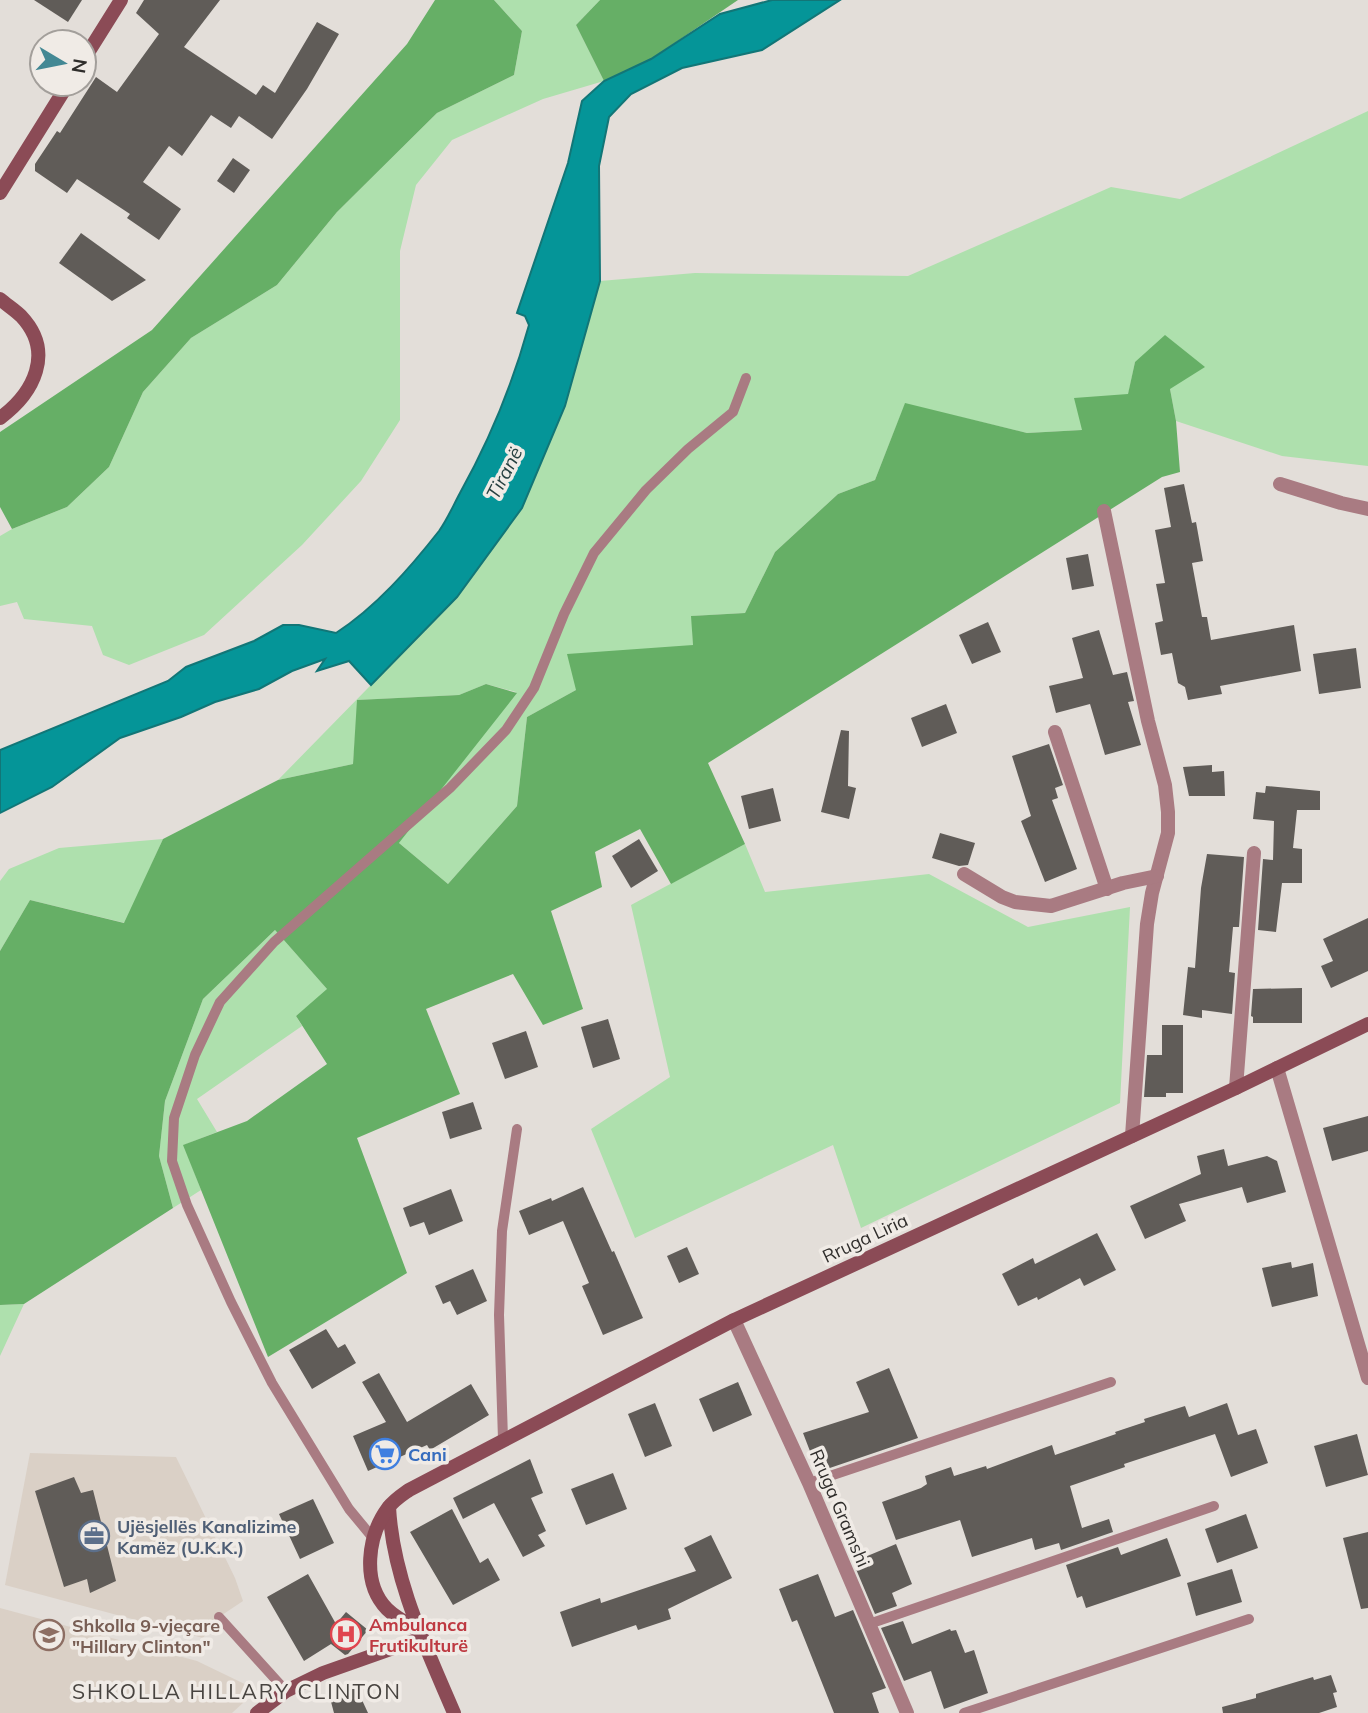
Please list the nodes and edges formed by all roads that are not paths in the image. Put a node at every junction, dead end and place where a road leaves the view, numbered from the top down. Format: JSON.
{"nodes":[{"id":1,"x":121,"y":0,"type":"edge"},
{"id":2,"x":98,"y":37,"type":"edge"},
{"id":3,"x":59,"y":98,"type":"edge"},
{"id":4,"x":0,"y":193,"type":"edge"},
{"id":5,"x":0,"y":299,"type":"edge"},
{"id":6,"x":746,"y":378,"type":"dead end"},
{"id":7,"x":0,"y":418,"type":"edge"},
{"id":8,"x":1280,"y":484,"type":"dead end"},
{"id":9,"x":1368,"y":509,"type":"edge"},
{"id":10,"x":1104,"y":511,"type":"dead end"},
{"id":11,"x":1055,"y":732,"type":"dead end"},
{"id":12,"x":1254,"y":853,"type":"dead end"},
{"id":13,"x":964,"y":874,"type":"dead end"},
{"id":14,"x":1157,"y":876,"type":"junction"},
{"id":15,"x":1107,"y":889,"type":"junction"},
{"id":16,"x":1368,"y":1024,"type":"edge"},
{"id":17,"x":1277,"y":1068,"type":"junction"},
{"id":18,"x":1236,"y":1088,"type":"junction"},
{"id":19,"x":517,"y":1129,"type":"dead end"},
{"id":20,"x":1132,"y":1136,"type":"junction"},
{"id":21,"x":734,"y":1320,"type":"junction"},
{"id":22,"x":1368,"y":1378,"type":"edge"},
{"id":23,"x":1111,"y":1382,"type":"dead end"},
{"id":24,"x":503,"y":1439,"type":"junction"},
{"id":25,"x":809,"y":1483,"type":"junction"},
{"id":26,"x":1214,"y":1506,"type":"dead end"},
{"id":27,"x":389,"y":1507,"type":"junction"},
{"id":28,"x":373,"y":1538,"type":"junction"},
{"id":29,"x":219,"y":1617,"type":"dead end"},
{"id":30,"x":1249,"y":1619,"type":"dead end"},
{"id":31,"x":869,"y":1624,"type":"junction"},
{"id":32,"x":420,"y":1634,"type":"junction"},
{"id":33,"x":286,"y":1691,"type":"junction"},
{"id":34,"x":257,"y":1713,"type":"edge"},
{"id":35,"x":454,"y":1713,"type":"edge"},
{"id":36,"x":907,"y":1713,"type":"edge"},
{"id":37,"x":964,"y":1713,"type":"edge"}],
"edges":[{"from":1,"to":2,"type":"main road"},
{"from":3,"to":4,"type":"main road"},
{"from":5,"to":7,"type":"main road"},
{"from":6,"to":28,"type":"lane"},
{"from":8,"to":9,"type":"street"},
{"from":10,"to":14,"type":"street"},
{"from":11,"to":15,"type":"street"},
{"from":12,"to":18,"type":"street"},
{"from":13,"to":15,"type":"street"},
{"from":14,"to":15,"type":"street"},
{"from":14,"to":20,"type":"street"},
{"from":16,"to":17,"type":"main road","name":"Rruga Liria"},
{"from":17,"to":18,"type":"main road","name":"Rruga Liria"},
{"from":17,"to":22,"type":"street"},
{"from":18,"to":20,"type":"main road","name":"Rruga Liria"},
{"from":19,"to":24,"type":"lane"},
{"from":20,"to":21,"type":"main road","name":"Rruga Liria"},
{"from":21,"to":24,"type":"main road","name":"Rruga Liria"},
{"from":21,"to":25,"type":"street","name":"Rruga Gramshi"},
{"from":23,"to":25,"type":"lane"},
{"from":24,"to":27,"type":"main road","name":"Rruga Liria"},
{"from":25,"to":31,"type":"street","name":"Rruga Gramshi"},
{"from":26,"to":31,"type":"lane"},
{"from":27,"to":28,"type":"main road"},
{"from":27,"to":32,"type":"main road"},
{"from":28,"to":32,"type":"main road"},
{"from":29,"to":33,"type":"lane"},
{"from":30,"to":37,"type":"lane"},
{"from":31,"to":36,"type":"street","name":"Rruga Gramshi"},
{"from":32,"to":33,"type":"main road"},
{"from":32,"to":35,"type":"main road"},
{"from":33,"to":34,"type":"main road"}]}
